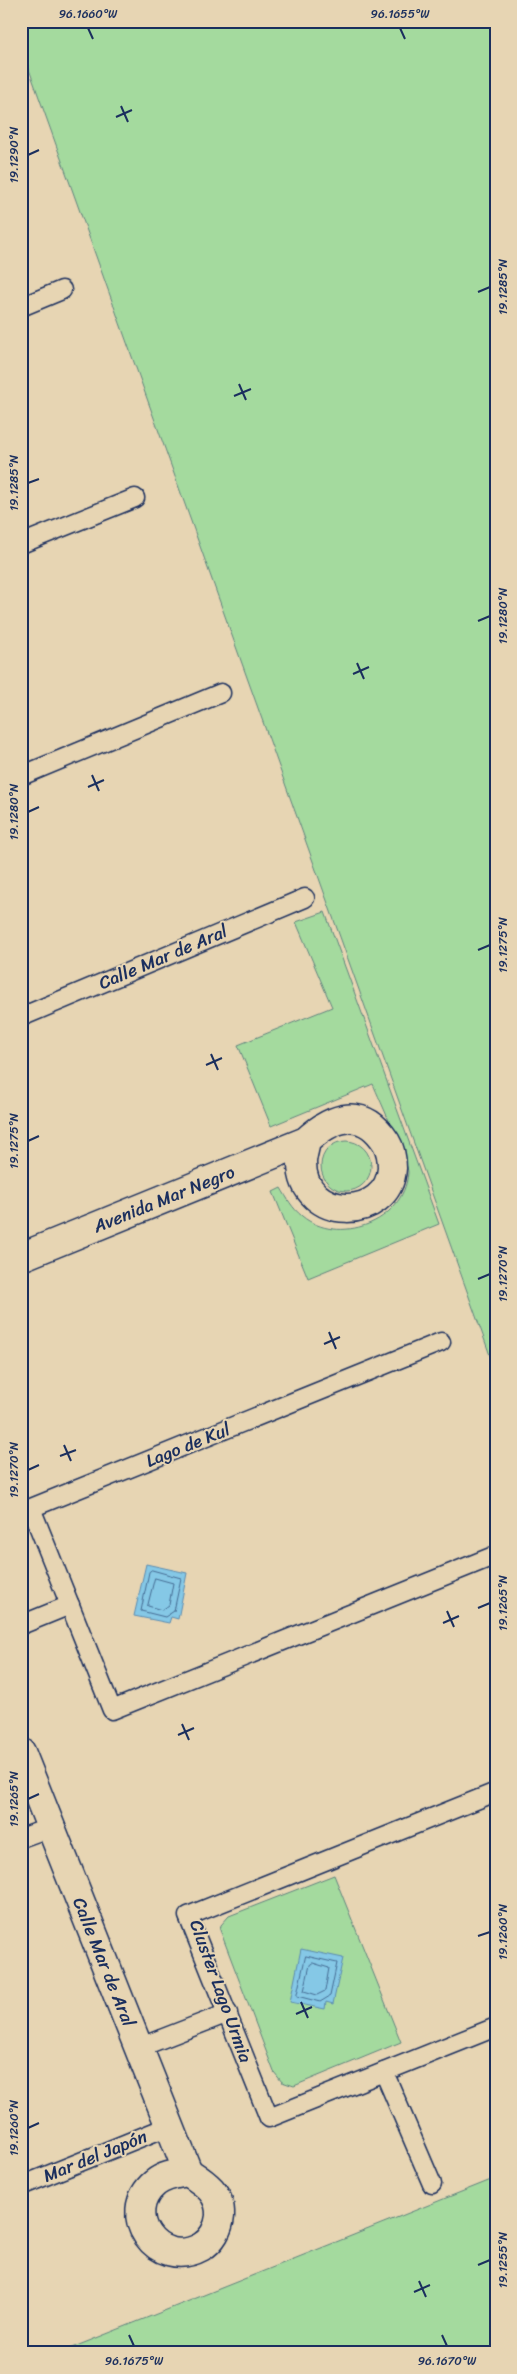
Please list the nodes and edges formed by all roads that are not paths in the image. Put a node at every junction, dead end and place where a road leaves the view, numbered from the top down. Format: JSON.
{"nodes":[{"id":1,"x":62,"y":290,"type":"dead end"},
{"id":2,"x":21,"y":307,"type":"edge"},
{"id":3,"x":135,"y":498,"type":"dead end"},
{"id":4,"x":21,"y":544,"type":"edge"},
{"id":5,"x":221,"y":693,"type":"dead end"},
{"id":6,"x":21,"y":776,"type":"edge"},
{"id":7,"x":305,"y":898,"type":"dead end"},
{"id":8,"x":21,"y":1017,"type":"edge"},
{"id":9,"x":306,"y":1140,"type":"dead end"},
{"id":10,"x":21,"y":1257,"type":"edge"},
{"id":11,"x":441,"y":1342,"type":"dead end"},
{"id":12,"x":496,"y":1555,"type":"edge"},
{"id":13,"x":70,"y":1604,"type":"junction"},
{"id":14,"x":21,"y":1625,"type":"edge"},
{"id":15,"x":21,"y":1752,"type":"edge"},
{"id":16,"x":496,"y":1792,"type":"edge"},
{"id":17,"x":50,"y":1826,"type":"junction"},
{"id":18,"x":21,"y":1838,"type":"edge"},
{"id":19,"x":228,"y":2012,"type":"junction"},
{"id":20,"x":496,"y":2027,"type":"edge"},
{"id":21,"x":138,"y":2048,"type":"junction"},
{"id":22,"x":384,"y":2072,"type":"junction"},
{"id":23,"x":170,"y":2126,"type":"junction"},
{"id":24,"x":188,"y":2172,"type":"dead end"},
{"id":25,"x":432,"y":2184,"type":"dead end"},
{"id":26,"x":21,"y":2186,"type":"edge"}],
"edges":[{"from":1,"to":2,"type":"lane"},
{"from":3,"to":4,"type":"lane"},
{"from":5,"to":6,"type":"lane"},
{"from":7,"to":8,"type":"lane","name":"Calle Mar de Aral"},
{"from":9,"to":10,"type":"street","name":"Avenida Mar Negro"},
{"from":11,"to":13,"type":"lane","name":"Lago de Kul"},
{"from":12,"to":13,"type":"lane","name":"Lago de Kul"},
{"from":13,"to":14,"type":"lane"},
{"from":15,"to":17,"type":"street","name":"Calle Mar de Aral"},
{"from":16,"to":19,"type":"lane","name":"Cluster Lago Urmia"},
{"from":17,"to":18,"type":"lane"},
{"from":17,"to":21,"type":"street","name":"Calle Mar de Aral"},
{"from":19,"to":21,"type":"lane"},
{"from":19,"to":22,"type":"lane","name":"Cluster Lago Urmia"},
{"from":20,"to":22,"type":"lane","name":"Cluster Lago Urmia"},
{"from":21,"to":23,"type":"street","name":"Calle Mar de Aral"},
{"from":22,"to":25,"type":"lane"},
{"from":23,"to":24,"type":"street","name":"Calle Mar de Aral"},
{"from":23,"to":26,"type":"lane","name":"Mar del Japón"}]}
